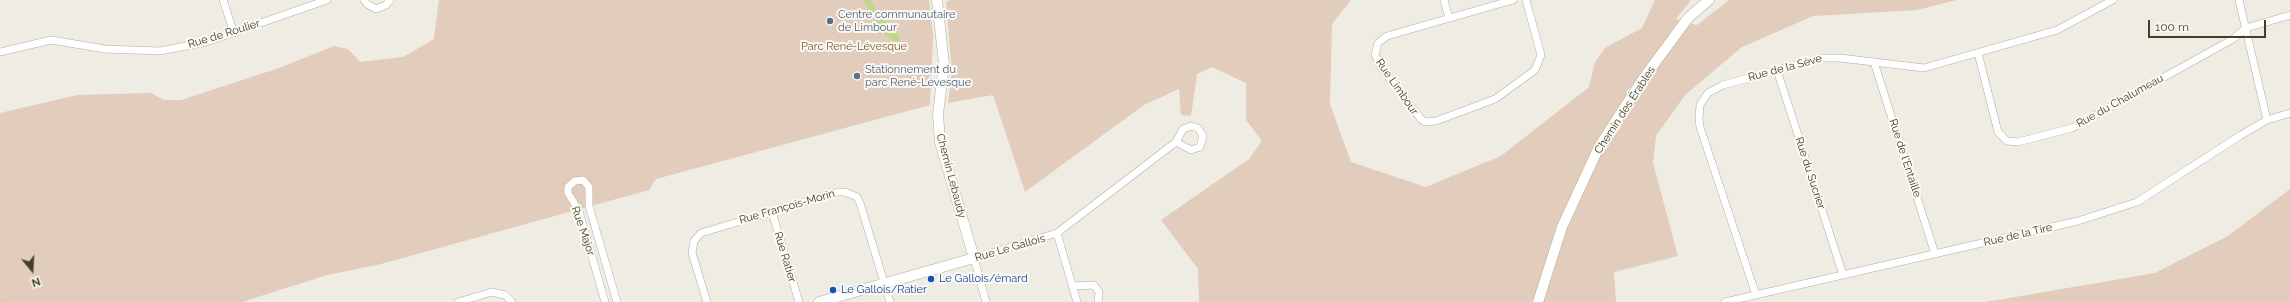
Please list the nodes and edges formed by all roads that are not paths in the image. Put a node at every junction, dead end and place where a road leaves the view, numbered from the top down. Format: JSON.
{"nodes":[{"id":1,"x":223,"y":0,"type":"edge"},
{"id":2,"x":327,"y":0,"type":"edge"},
{"id":3,"x":364,"y":0,"type":"edge"},
{"id":4,"x":390,"y":0,"type":"edge"},
{"id":5,"x":937,"y":0,"type":"edge"},
{"id":6,"x":1444,"y":0,"type":"edge"},
{"id":7,"x":1513,"y":0,"type":"edge"},
{"id":8,"x":1526,"y":0,"type":"edge"},
{"id":9,"x":1709,"y":0,"type":"edge"},
{"id":10,"x":2113,"y":0,"type":"edge"},
{"id":11,"x":2239,"y":0,"type":"edge"},
{"id":12,"x":2290,"y":15,"type":"edge"},
{"id":13,"x":1449,"y":18,"type":"junction"},
{"id":14,"x":2246,"y":28,"type":"junction"},
{"id":15,"x":234,"y":33,"type":"junction"},
{"id":16,"x":1,"y":49,"type":"edge"},
{"id":17,"x":1978,"y":53,"type":"junction"},
{"id":18,"x":1874,"y":62,"type":"junction"},
{"id":19,"x":1777,"y":70,"type":"junction"},
{"id":20,"x":2290,"y":113,"type":"edge"},
{"id":21,"x":2267,"y":120,"type":"junction"},
{"id":22,"x":1176,"y":142,"type":"dead end"},
{"id":23,"x":772,"y":212,"type":"junction"},
{"id":24,"x":1057,"y":234,"type":"junction"},
{"id":25,"x":1936,"y":254,"type":"junction"},
{"id":26,"x":974,"y":258,"type":"junction"},
{"id":27,"x":1843,"y":275,"type":"junction"},
{"id":28,"x":885,"y":284,"type":"junction"},
{"id":29,"x":1072,"y":286,"type":"junction"},
{"id":30,"x":1756,"y":294,"type":"junction"},
{"id":31,"x":458,"y":302,"type":"edge"},
{"id":32,"x":512,"y":302,"type":"edge"},
{"id":33,"x":605,"y":302,"type":"edge"},
{"id":34,"x":617,"y":302,"type":"edge"},
{"id":35,"x":707,"y":302,"type":"edge"},
{"id":36,"x":799,"y":302,"type":"edge"},
{"id":37,"x":819,"y":302,"type":"edge"},
{"id":38,"x":890,"y":302,"type":"edge"},
{"id":39,"x":986,"y":302,"type":"edge"},
{"id":40,"x":1077,"y":302,"type":"edge"},
{"id":41,"x":1098,"y":302,"type":"edge"},
{"id":42,"x":1538,"y":302,"type":"edge"},
{"id":43,"x":1724,"y":302,"type":"edge"}],
"edges":[{"from":1,"to":15,"type":"street"},
{"from":2,"to":15,"type":"street","name":"Rue de Roulier"},
{"from":3,"to":4,"type":"street"},
{"from":5,"to":26,"type":"street","name":"Chemin Lebaudy"},
{"from":6,"to":13,"type":"street"},
{"from":7,"to":13,"type":"street","name":"Rue Limbour"},
{"from":8,"to":13,"type":"street","name":"Rue Limbour"},
{"from":9,"to":42,"type":"street","name":"Chemin des Érables"},
{"from":10,"to":17,"type":"street","name":"Rue de la Sève"},
{"from":11,"to":14,"type":"street"},
{"from":12,"to":14,"type":"street","name":"Rue du Chalumeau"},
{"from":14,"to":17,"type":"street","name":"Rue du Chalumeau"},
{"from":14,"to":21,"type":"street"},
{"from":15,"to":16,"type":"street","name":"Rue de Roulier"},
{"from":17,"to":18,"type":"street","name":"Rue de la Sève"},
{"from":18,"to":19,"type":"street","name":"Rue de la Sève"},
{"from":18,"to":25,"type":"street","name":"Rue de l'Entaille"},
{"from":19,"to":27,"type":"street","name":"Rue du Sucrier"},
{"from":19,"to":30,"type":"street","name":"Rue de la Sève"},
{"from":20,"to":21,"type":"street","name":"Rue de la Tire"},
{"from":21,"to":25,"type":"street","name":"Rue de la Tire"},
{"from":22,"to":24,"type":"street","name":"Rue Le Gallois"},
{"from":23,"to":28,"type":"street","name":"Rue François-Morin"},
{"from":23,"to":35,"type":"street","name":"Rue François-Morin"},
{"from":23,"to":36,"type":"street","name":"Rue Ratier"},
{"from":24,"to":26,"type":"street","name":"Rue Le Gallois"},
{"from":24,"to":29,"type":"street"},
{"from":25,"to":27,"type":"street","name":"Rue de la Tire"},
{"from":26,"to":28,"type":"street","name":"Rue Le Gallois"},
{"from":26,"to":39,"type":"street","name":"Chemin Lebaudy"},
{"from":27,"to":30,"type":"street","name":"Rue de la Tire"},
{"from":28,"to":37,"type":"street","name":"Rue Le Gallois"},
{"from":28,"to":38,"type":"street","name":"Rue François-Morin"},
{"from":29,"to":40,"type":"street"},
{"from":29,"to":41,"type":"street"},
{"from":30,"to":43,"type":"street","name":"Rue de la Tire"},
{"from":31,"to":32,"type":"street"},
{"from":33,"to":34,"type":"street","name":"Rue Major"}]}
